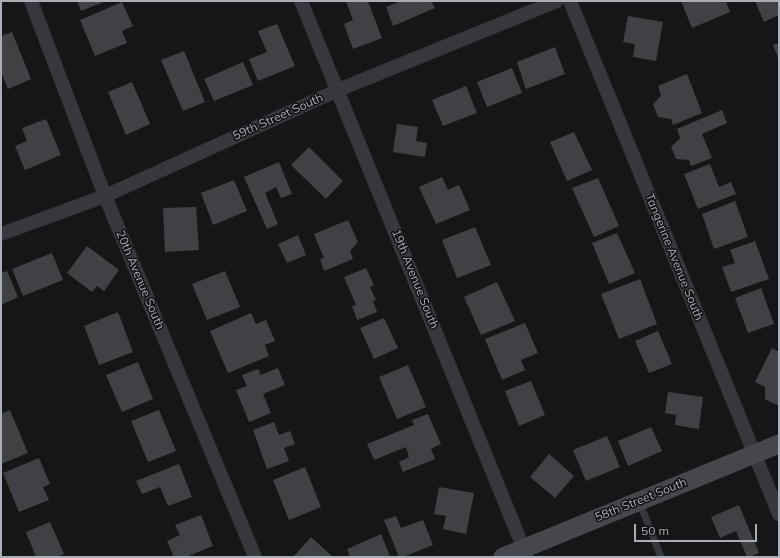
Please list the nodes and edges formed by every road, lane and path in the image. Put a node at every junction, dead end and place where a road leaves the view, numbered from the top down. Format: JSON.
{"nodes":[{"id":1,"x":31,"y":1,"type":"edge"},
{"id":2,"x":302,"y":1,"type":"edge"},
{"id":3,"x":557,"y":1,"type":"edge"},
{"id":4,"x":570,"y":1,"type":"edge"},
{"id":5,"x":338,"y":90,"type":"junction"},
{"id":6,"x":105,"y":196,"type":"junction"},
{"id":7,"x":1,"y":234,"type":"edge"},
{"id":8,"x":779,"y":444,"type":"edge"},
{"id":9,"x":755,"y":454,"type":"junction"},
{"id":10,"x":639,"y":501,"type":"junction"},
{"id":11,"x":779,"y":514,"type":"edge"},
{"id":12,"x":525,"y":552,"type":"edge"},
{"id":13,"x":256,"y":557,"type":"edge"},
{"id":14,"x":503,"y":557,"type":"edge"},
{"id":15,"x":661,"y":557,"type":"edge"}],
"edges":[{"from":1,"to":6,"type":"street","name":"20th Avenue South"},
{"from":2,"to":5,"type":"street","name":"19th Avenue South"},
{"from":3,"to":5,"type":"street","name":"59th Street South"},
{"from":4,"to":9,"type":"street","name":"Tangerine Avenue South"},
{"from":5,"to":6,"type":"street","name":"59th Street South"},
{"from":5,"to":12,"type":"street","name":"19th Avenue South"},
{"from":6,"to":7,"type":"street","name":"59th Street South"},
{"from":6,"to":13,"type":"street","name":"20th Avenue South"},
{"from":8,"to":9,"type":"street","name":"58th Street South"},
{"from":9,"to":10,"type":"street","name":"58th Street South"},
{"from":9,"to":11,"type":"street","name":"Tangerine Avenue South"},
{"from":10,"to":12,"type":"street","name":"58th Street South"},
{"from":10,"to":15,"type":"lane"},
{"from":12,"to":14,"type":"street","name":"58th Street South"}]}
